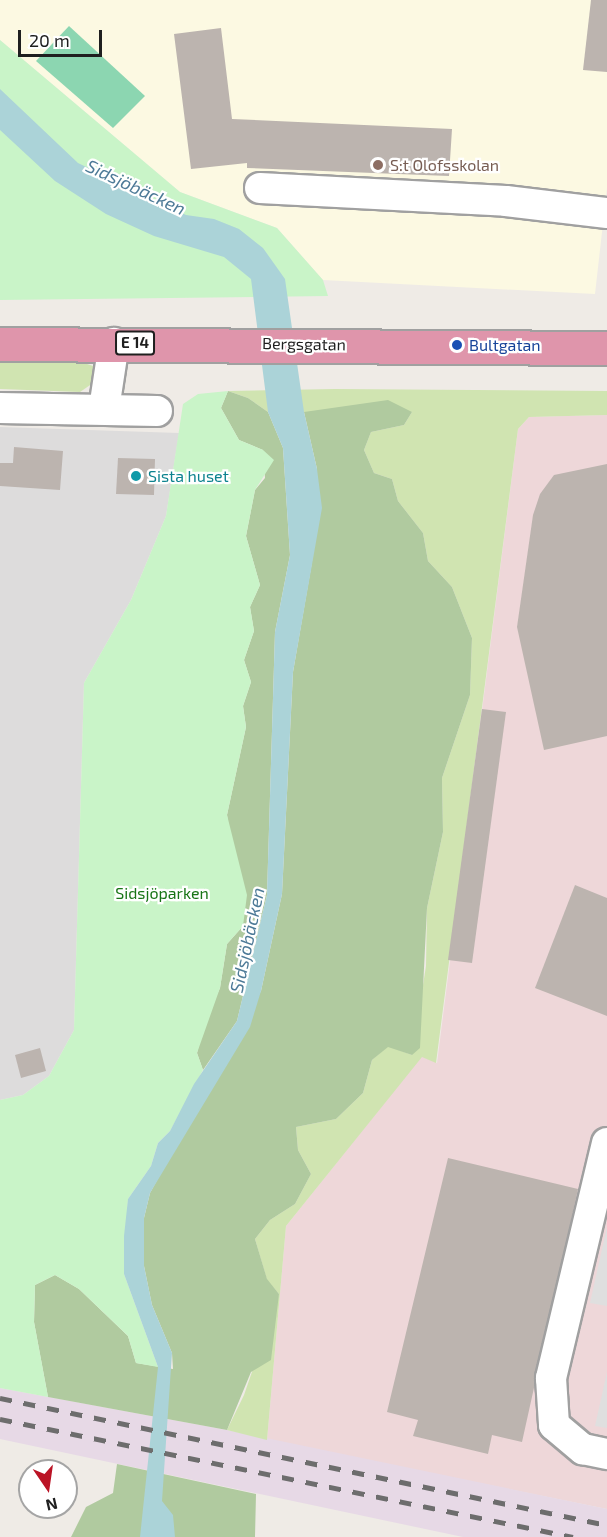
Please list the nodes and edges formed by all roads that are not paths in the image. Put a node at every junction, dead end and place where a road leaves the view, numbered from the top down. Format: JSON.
{"nodes":[{"id":1,"x":260,"y":189,"type":"dead end"},
{"id":2,"x":607,"y":213,"type":"edge"},
{"id":3,"x":114,"y":343,"type":"junction"},
{"id":4,"x":0,"y":344,"type":"edge"},
{"id":5,"x":607,"y":348,"type":"edge"},
{"id":6,"x":0,"y":408,"type":"edge"},
{"id":7,"x":104,"y":409,"type":"junction"},
{"id":8,"x":157,"y":411,"type":"dead end"},
{"id":9,"x":607,"y":1143,"type":"edge"},
{"id":10,"x":607,"y":1454,"type":"edge"}],
"edges":[{"from":1,"to":2,"type":"street"},
{"from":3,"to":4,"type":"highway","name":"Bergsgatan","number":"E 14"},
{"from":3,"to":5,"type":"highway","name":"Bergsgatan","number":"E 14"},
{"from":3,"to":7,"type":"street"},
{"from":6,"to":7,"type":"street"},
{"from":7,"to":8,"type":"street"},
{"from":9,"to":10,"type":"street"}]}
